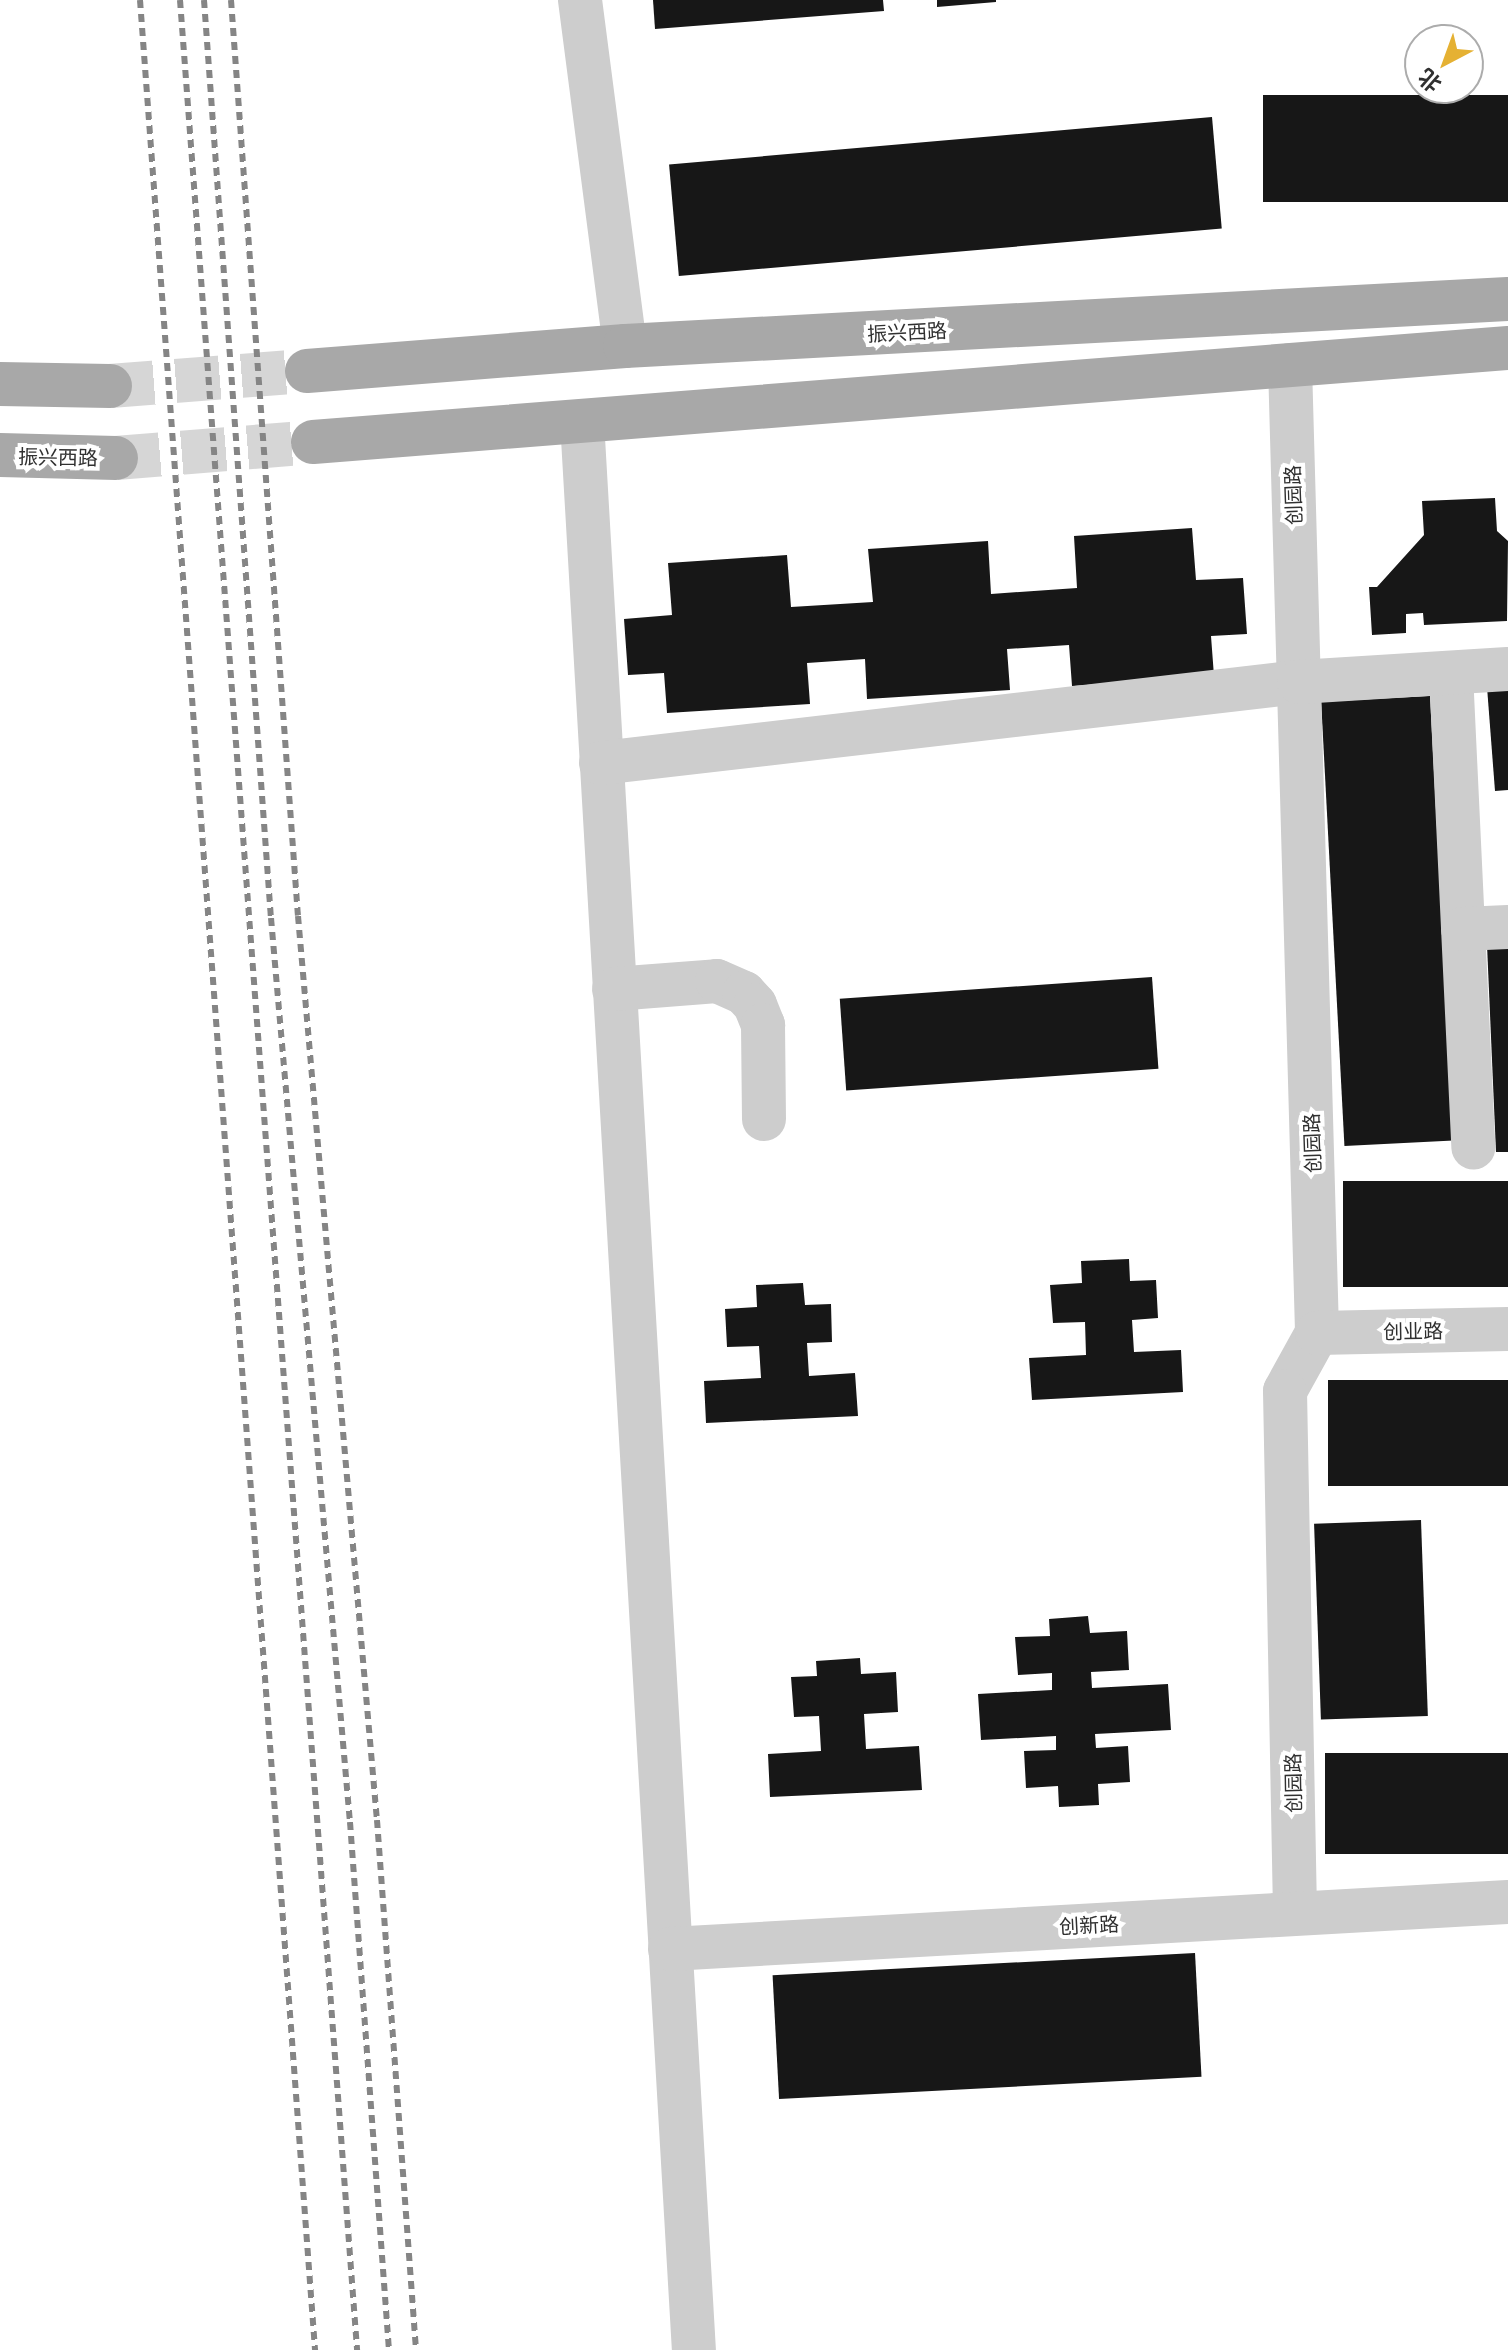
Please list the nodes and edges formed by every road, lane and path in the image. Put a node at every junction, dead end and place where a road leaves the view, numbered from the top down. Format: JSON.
{"nodes":[{"id":1,"x":580,"y":0,"type":"edge"},
{"id":2,"x":1508,"y":299,"type":"edge"},
{"id":3,"x":625,"y":346,"type":"junction"},
{"id":4,"x":1508,"y":348,"type":"edge"},
{"id":5,"x":1290,"y":365,"type":"junction"},
{"id":6,"x":307,"y":371,"type":"tunnel mouth"},
{"id":7,"x":0,"y":384,"type":"edge"},
{"id":8,"x":110,"y":386,"type":"tunnel mouth"},
{"id":9,"x":582,"y":421,"type":"junction"},
{"id":10,"x":313,"y":442,"type":"tunnel mouth"},
{"id":11,"x":0,"y":455,"type":"edge"},
{"id":12,"x":116,"y":458,"type":"tunnel mouth"},
{"id":13,"x":1508,"y":669,"type":"edge"},
{"id":14,"x":1451,"y":673,"type":"junction"},
{"id":15,"x":1299,"y":682,"type":"junction"},
{"id":16,"x":601,"y":763,"type":"junction"},
{"id":17,"x":1508,"y":927,"type":"edge"},
{"id":18,"x":1463,"y":929,"type":"junction"},
{"id":19,"x":614,"y":989,"type":"junction"},
{"id":20,"x":764,"y":1119,"type":"dead end"},
{"id":21,"x":1473,"y":1147,"type":"dead end"},
{"id":22,"x":1508,"y":1329,"type":"edge"},
{"id":23,"x":1317,"y":1333,"type":"junction"},
{"id":24,"x":1508,"y":1902,"type":"edge"},
{"id":25,"x":1295,"y":1913,"type":"junction"},
{"id":26,"x":670,"y":1949,"type":"junction"},
{"id":27,"x":694,"y":2350,"type":"edge"}],
"edges":[{"from":1,"to":3,"type":"street"},
{"from":2,"to":3,"type":"main road","name":"振兴西路"},
{"from":3,"to":6,"type":"main road","name":"振兴西路"},
{"from":4,"to":5,"type":"main road"},
{"from":5,"to":9,"type":"main road"},
{"from":5,"to":15,"type":"street","name":"创园路"},
{"from":7,"to":8,"type":"main road"},
{"from":9,"to":10,"type":"main road"},
{"from":9,"to":16,"type":"street"},
{"from":11,"to":12,"type":"main road","name":"振兴西路"},
{"from":13,"to":14,"type":"street"},
{"from":14,"to":15,"type":"street"},
{"from":14,"to":18,"type":"street"},
{"from":15,"to":16,"type":"street"},
{"from":15,"to":23,"type":"street","name":"创园路"},
{"from":16,"to":19,"type":"street"},
{"from":17,"to":18,"type":"street"},
{"from":18,"to":21,"type":"street"},
{"from":19,"to":20,"type":"street"},
{"from":19,"to":26,"type":"street"},
{"from":22,"to":23,"type":"street","name":"创业路"},
{"from":23,"to":25,"type":"street","name":"创园路"},
{"from":24,"to":25,"type":"street","name":"创新路"},
{"from":25,"to":26,"type":"street","name":"创新路"},
{"from":26,"to":27,"type":"street"}]}
